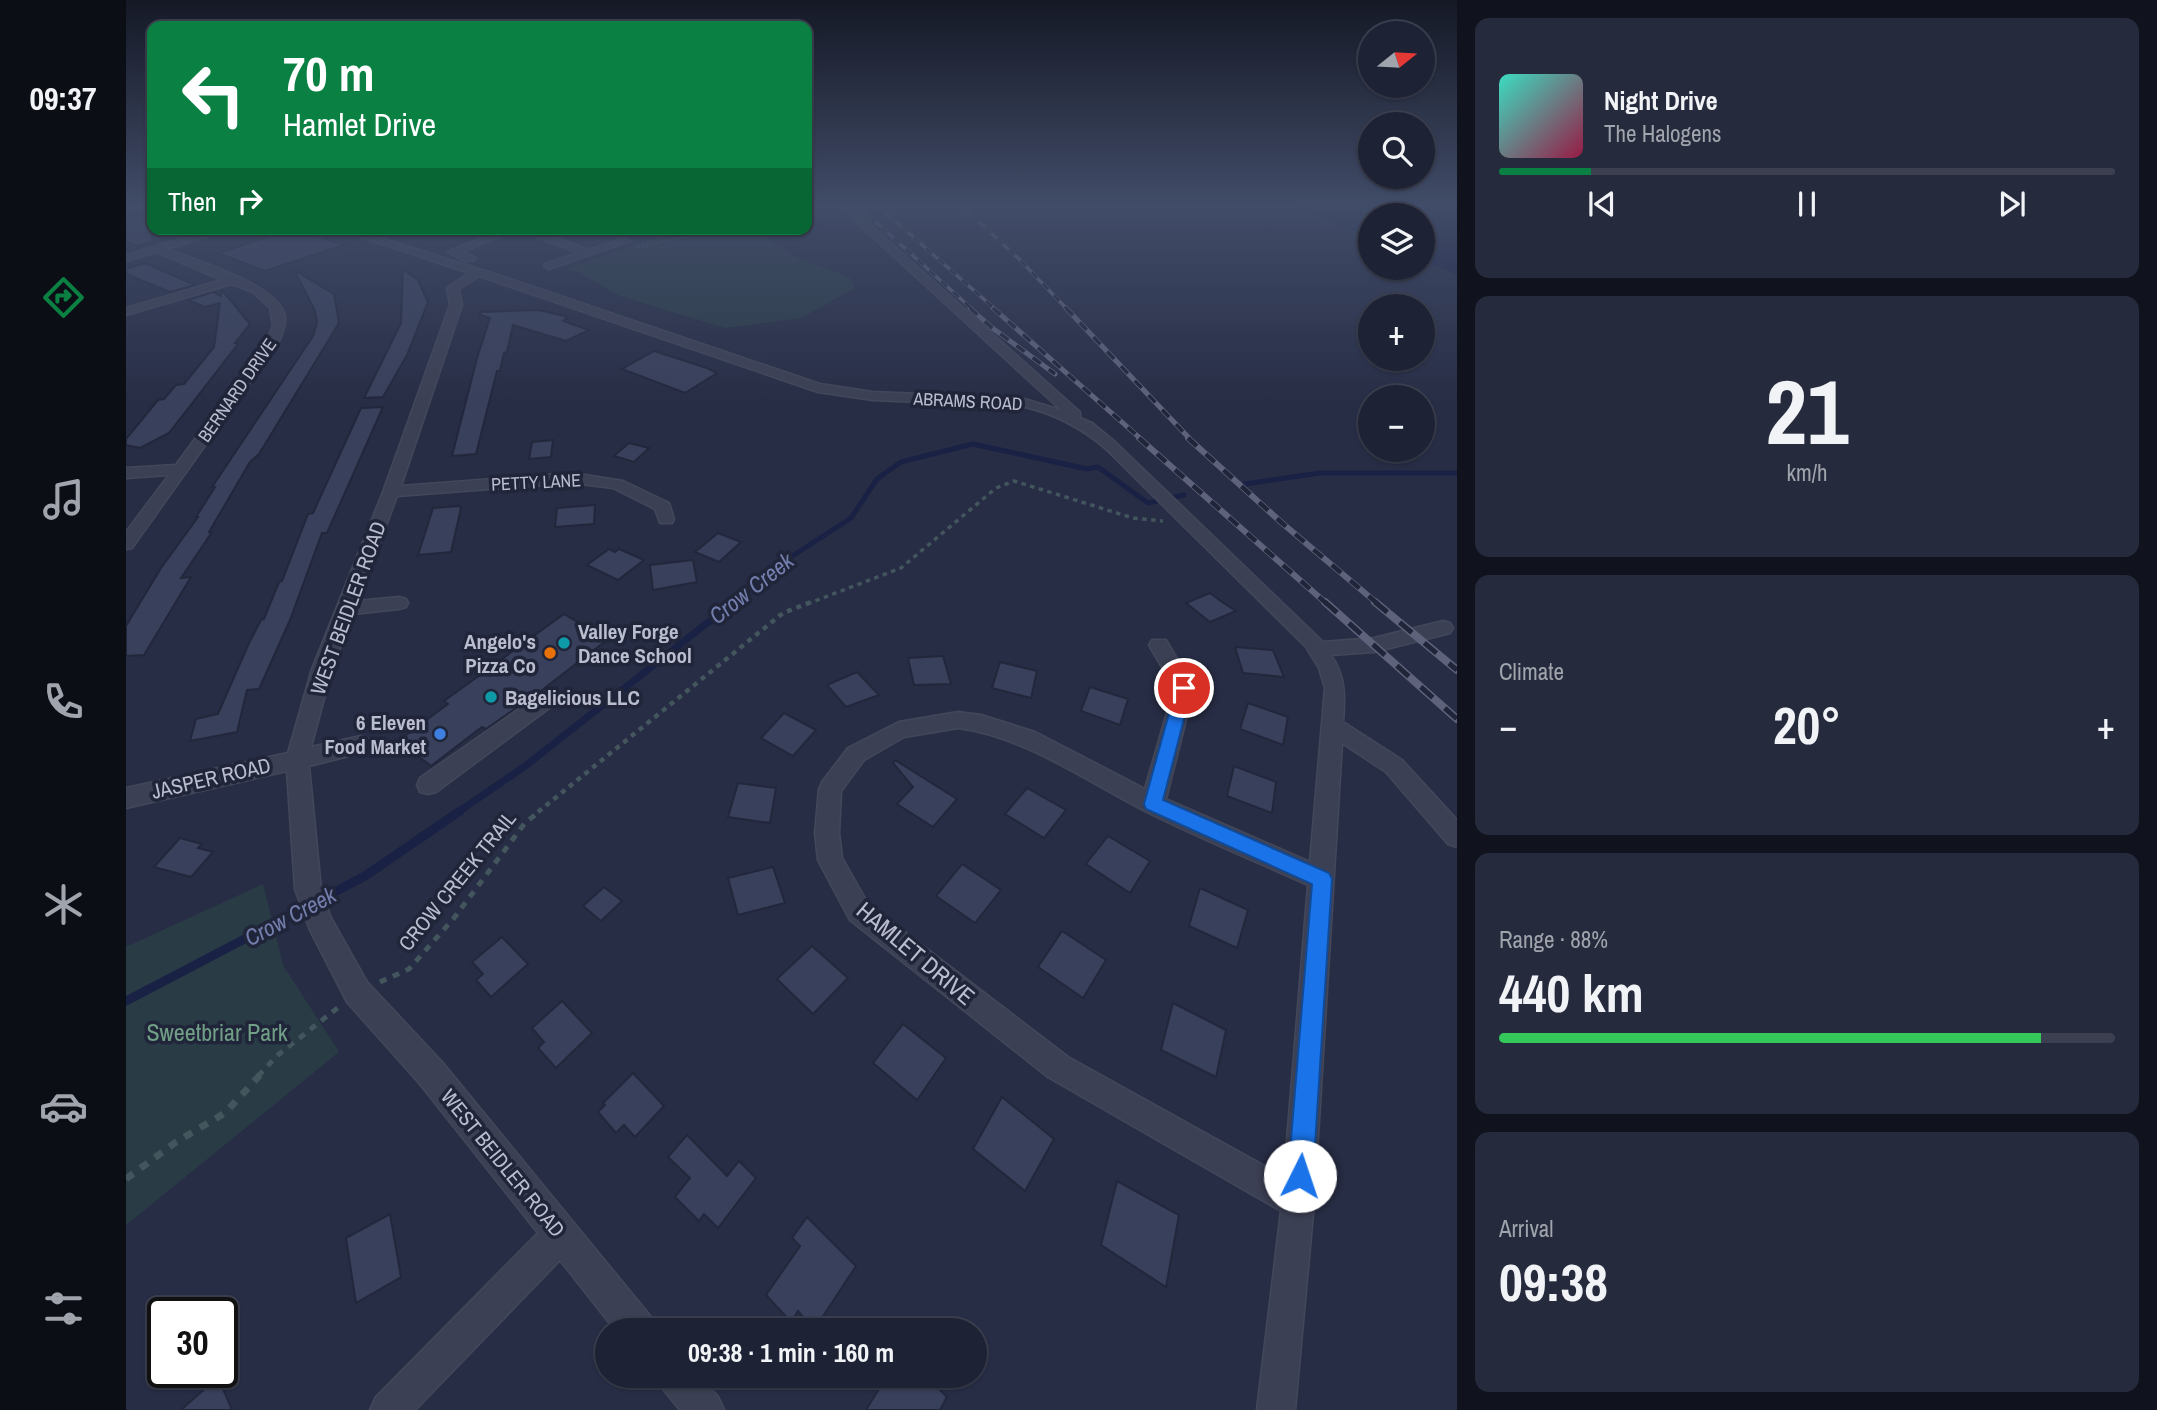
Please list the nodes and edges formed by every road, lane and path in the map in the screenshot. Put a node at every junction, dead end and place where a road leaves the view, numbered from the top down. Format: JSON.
{"nodes":[{"id":1,"x":213,"y":272,"type":"edge"},
{"id":2,"x":477,"y":272,"type":"joint"},
{"id":3,"x":917,"y":272,"type":"edge"},
{"id":4,"x":233,"y":280,"type":"junction"},
{"id":5,"x":126,"y":312,"type":"edge"},
{"id":6,"x":1087,"y":426,"type":"junction"},
{"id":7,"x":181,"y":469,"type":"junction"},
{"id":8,"x":126,"y":473,"type":"edge"},
{"id":9,"x":391,"y":492,"type":"junction"},
{"id":10,"x":666,"y":519,"type":"dead end"},
{"id":11,"x":1192,"y":523,"type":"junction"},
{"id":12,"x":126,"y":544,"type":"edge"},
{"id":13,"x":399,"y":603,"type":"dead end"},
{"id":14,"x":346,"y":608,"type":"junction"},
{"id":15,"x":1443,"y":628,"type":"dead end"},
{"id":16,"x":1159,"y":645,"type":"dead end"},
{"id":17,"x":1318,"y":649,"type":"junction"},
{"id":18,"x":549,"y":698,"type":"dead end"},
{"id":19,"x":1331,"y":725,"type":"junction"},
{"id":20,"x":361,"y":745,"type":"dead end"},
{"id":21,"x":297,"y":759,"type":"junction"},
{"id":22,"x":428,"y":785,"type":"dead end"},
{"id":23,"x":126,"y":798,"type":"edge"},
{"id":24,"x":1153,"y":804,"type":"junction"},
{"id":25,"x":1457,"y":837,"type":"edge"},
{"id":26,"x":1322,"y":879,"type":"junction"},
{"id":27,"x":357,"y":992,"type":"junction"},
{"id":28,"x":126,"y":1179,"type":"edge"},
{"id":29,"x":1298,"y":1203,"type":"junction"},
{"id":30,"x":560,"y":1236,"type":"junction"},
{"id":31,"x":628,"y":1318,"type":"edge"},
{"id":32,"x":686,"y":1388,"type":"edge"},
{"id":33,"x":389,"y":1410,"type":"edge"},
{"id":34,"x":705,"y":1410,"type":"edge"},
{"id":35,"x":1276,"y":1410,"type":"edge"}],
"edges":[{"from":1,"to":4,"type":"street","name":"BERNARD DRIVE"},
{"from":2,"to":6,"type":"street","name":"ABRAMS ROAD"},
{"from":2,"to":9,"type":"street","name":"WEST BEIDLER ROAD"},
{"from":3,"to":6,"type":"street"},
{"from":4,"to":5,"type":"street"},
{"from":4,"to":7,"type":"street","name":"BERNARD DRIVE"},
{"from":6,"to":11,"type":"street","name":"ABRAMS ROAD"},
{"from":7,"to":8,"type":"street"},
{"from":7,"to":12,"type":"street","name":"BERNARD DRIVE"},
{"from":9,"to":10,"type":"street","name":"PETTY LANE"},
{"from":9,"to":14,"type":"street","name":"WEST BEIDLER ROAD"},
{"from":11,"to":17,"type":"street","name":"ABRAMS ROAD"},
{"from":11,"to":27,"type":"path","name":"CROW CREEK TRAIL"},
{"from":13,"to":14,"type":"street"},
{"from":14,"to":21,"type":"street","name":"WEST BEIDLER ROAD"},
{"from":15,"to":17,"type":"street"},
{"from":16,"to":24,"type":"street"},
{"from":17,"to":19,"type":"street","name":"ABRAMS ROAD"},
{"from":18,"to":22,"type":"street"},
{"from":19,"to":25,"type":"street"},
{"from":19,"to":26,"type":"street","name":"ABRAMS ROAD"},
{"from":20,"to":21,"type":"street","name":"JASPER ROAD"},
{"from":21,"to":23,"type":"street","name":"JASPER ROAD"},
{"from":21,"to":27,"type":"street","name":"WEST BEIDLER ROAD"},
{"from":24,"to":26,"type":"street","name":"HAMLET DRIVE"},
{"from":24,"to":29,"type":"street","name":"HAMLET DRIVE"},
{"from":26,"to":29,"type":"street","name":"ABRAMS ROAD"},
{"from":27,"to":28,"type":"path","name":"CROW CREEK TRAIL"},
{"from":27,"to":30,"type":"street","name":"WEST BEIDLER ROAD"},
{"from":29,"to":35,"type":"street","name":"ABRAMS ROAD"},
{"from":30,"to":31,"type":"street","name":"WEST BEIDLER ROAD"},
{"from":30,"to":33,"type":"street"},
{"from":32,"to":34,"type":"street"}]}
